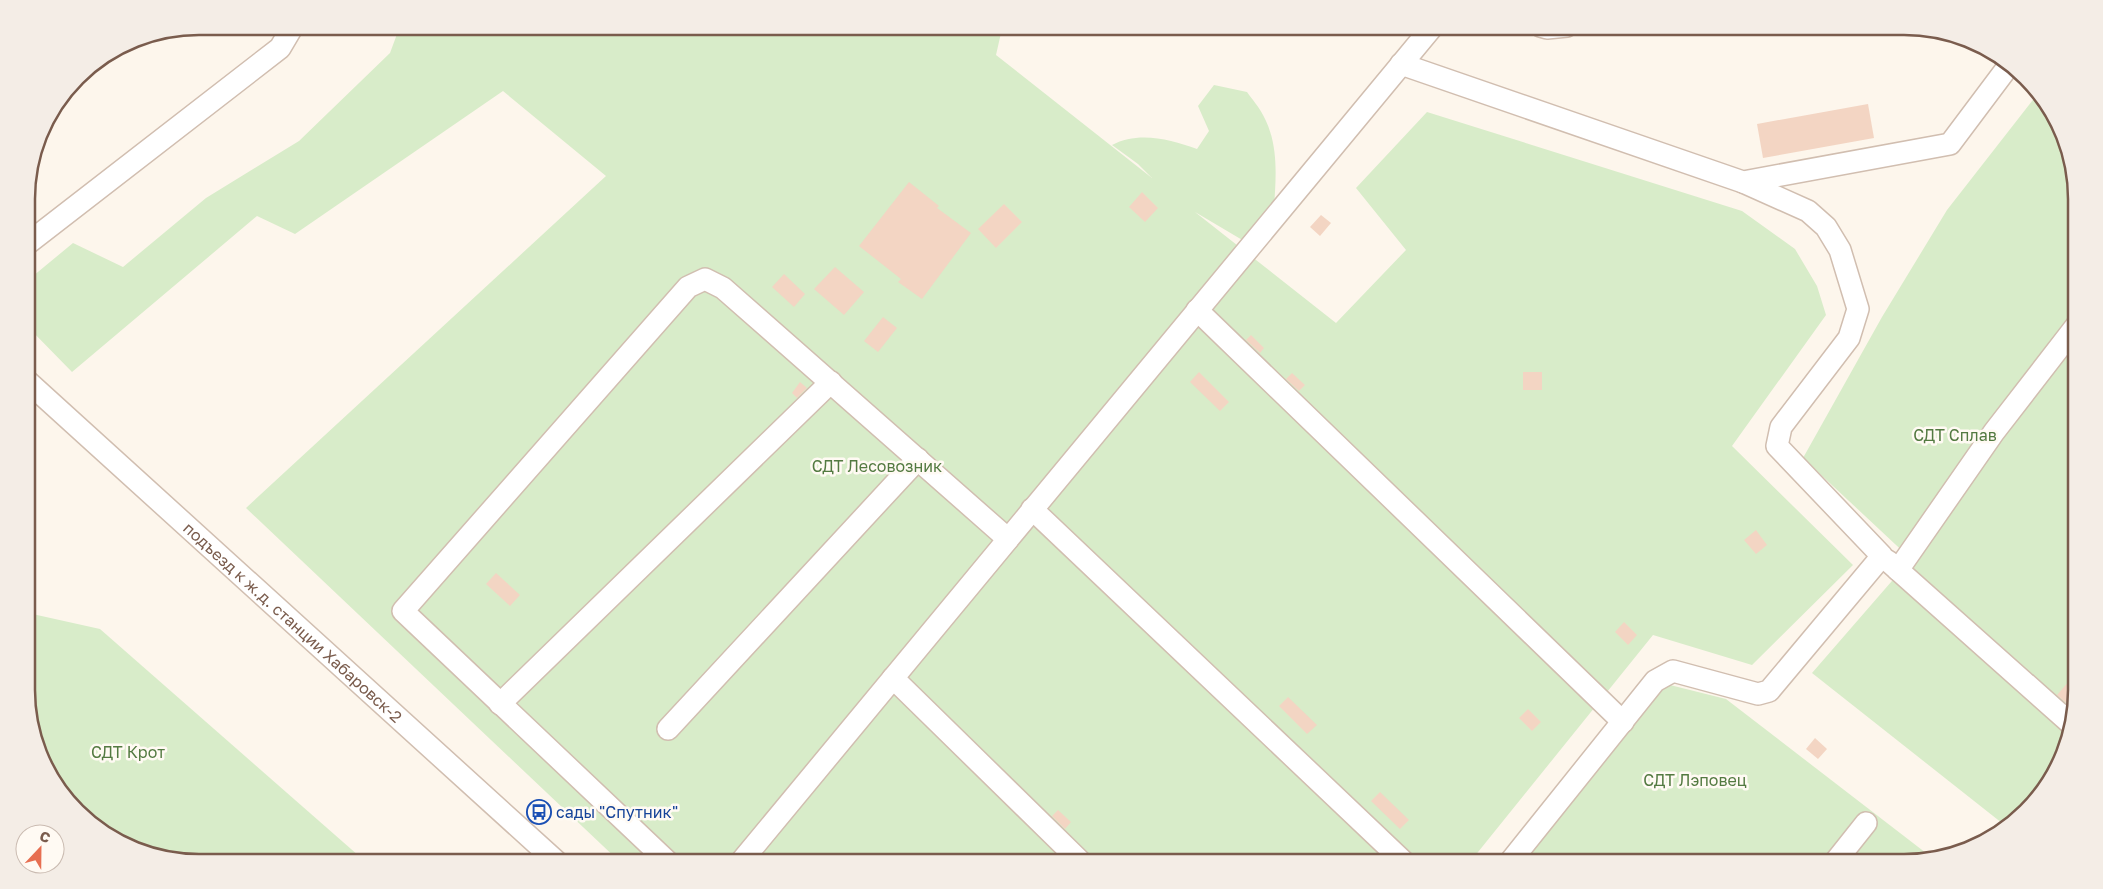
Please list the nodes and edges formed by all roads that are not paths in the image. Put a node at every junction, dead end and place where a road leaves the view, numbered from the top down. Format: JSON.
{"nodes":[{"id":1,"x":288,"y":35,"type":"edge"},
{"id":2,"x":1425,"y":35,"type":"edge"},
{"id":3,"x":1401,"y":64,"type":"junction"},
{"id":4,"x":2005,"y":70,"type":"edge"},
{"id":5,"x":1743,"y":182,"type":"junction"},
{"id":6,"x":35,"y":238,"type":"edge"},
{"id":7,"x":1197,"y":310,"type":"junction"},
{"id":8,"x":2068,"y":336,"type":"edge"},
{"id":9,"x":831,"y":382,"type":"junction"},
{"id":10,"x":35,"y":388,"type":"edge"},
{"id":11,"x":918,"y":459,"type":"junction"},
{"id":12,"x":1032,"y":509,"type":"junction"},
{"id":13,"x":1008,"y":539,"type":"junction"},
{"id":14,"x":1882,"y":556,"type":"junction"},
{"id":15,"x":1898,"y":570,"type":"junction"},
{"id":16,"x":893,"y":678,"type":"junction"},
{"id":17,"x":500,"y":704,"type":"junction"},
{"id":18,"x":2066,"y":716,"type":"edge"},
{"id":19,"x":1623,"y":722,"type":"junction"},
{"id":20,"x":668,"y":729,"type":"dead end"},
{"id":21,"x":1866,"y":823,"type":"dead end"},
{"id":22,"x":548,"y":854,"type":"edge"},
{"id":23,"x":659,"y":854,"type":"edge"},
{"id":24,"x":747,"y":854,"type":"edge"},
{"id":25,"x":1073,"y":854,"type":"edge"},
{"id":26,"x":1397,"y":854,"type":"edge"},
{"id":27,"x":1516,"y":854,"type":"edge"},
{"id":28,"x":1841,"y":854,"type":"edge"}],
"edges":[{"from":1,"to":6,"type":"street"},
{"from":2,"to":3,"type":"street"},
{"from":3,"to":5,"type":"street"},
{"from":3,"to":7,"type":"street"},
{"from":4,"to":5,"type":"street"},
{"from":5,"to":14,"type":"street"},
{"from":7,"to":12,"type":"street"},
{"from":7,"to":19,"type":"street"},
{"from":8,"to":15,"type":"street"},
{"from":9,"to":11,"type":"street"},
{"from":9,"to":17,"type":"street"},
{"from":9,"to":17,"type":"street"},
{"from":10,"to":22,"type":"street","name":"подъезд к ж.д. станции Хабаровск-2"},
{"from":11,"to":13,"type":"street"},
{"from":11,"to":20,"type":"street"},
{"from":12,"to":13,"type":"street"},
{"from":12,"to":26,"type":"street"},
{"from":13,"to":16,"type":"street"},
{"from":14,"to":15,"type":"street"},
{"from":14,"to":19,"type":"street"},
{"from":15,"to":18,"type":"street"},
{"from":16,"to":24,"type":"street"},
{"from":16,"to":25,"type":"street"},
{"from":17,"to":23,"type":"street"},
{"from":19,"to":27,"type":"street"},
{"from":21,"to":28,"type":"street"}]}
